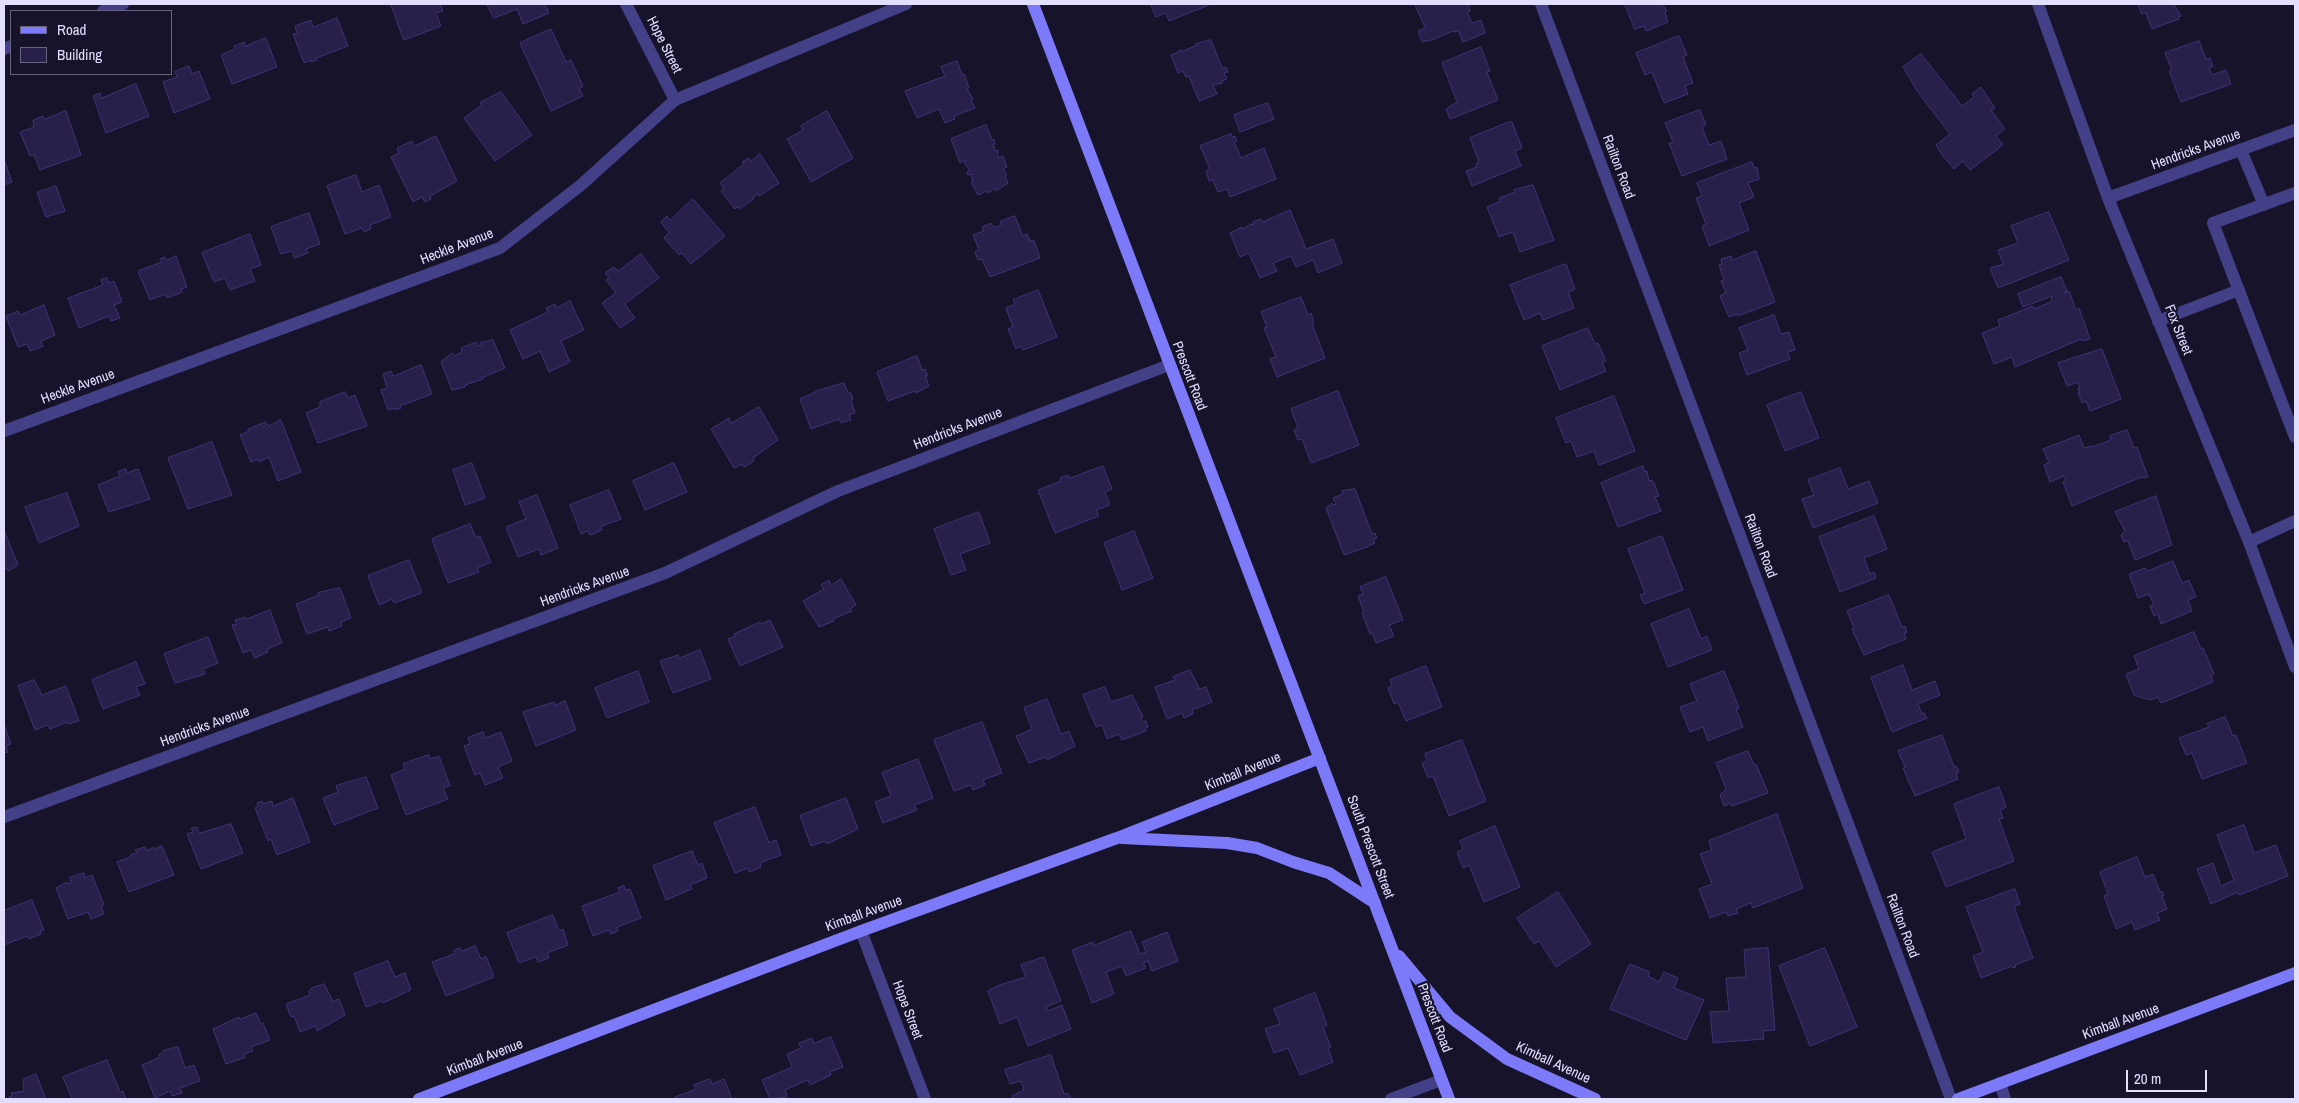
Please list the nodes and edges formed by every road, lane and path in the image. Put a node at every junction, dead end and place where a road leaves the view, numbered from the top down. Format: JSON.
{"nodes":[{"id":1,"x":123,"y":4,"type":"edge"},
{"id":2,"x":626,"y":4,"type":"edge"},
{"id":3,"x":906,"y":4,"type":"edge"},
{"id":4,"x":1033,"y":4,"type":"edge"},
{"id":5,"x":1541,"y":4,"type":"edge"},
{"id":6,"x":2038,"y":4,"type":"edge"},
{"id":7,"x":106,"y":10,"type":"edge"},
{"id":8,"x":675,"y":100,"type":"junction"},
{"id":9,"x":2295,"y":130,"type":"edge"},
{"id":10,"x":2241,"y":150,"type":"junction"},
{"id":11,"x":2295,"y":193,"type":"edge"},
{"id":12,"x":2108,"y":198,"type":"junction"},
{"id":13,"x":2264,"y":204,"type":"junction"},
{"id":14,"x":2238,"y":290,"type":"junction"},
{"id":15,"x":2158,"y":320,"type":"junction"},
{"id":16,"x":1169,"y":365,"type":"junction"},
{"id":17,"x":4,"y":431,"type":"edge"},
{"id":18,"x":2295,"y":437,"type":"edge"},
{"id":19,"x":2295,"y":521,"type":"edge"},
{"id":20,"x":2249,"y":542,"type":"junction"},
{"id":21,"x":2295,"y":667,"type":"edge"},
{"id":22,"x":1320,"y":758,"type":"junction"},
{"id":23,"x":4,"y":818,"type":"edge"},
{"id":24,"x":1117,"y":838,"type":"junction"},
{"id":25,"x":1375,"y":903,"type":"junction"},
{"id":26,"x":861,"y":931,"type":"junction"},
{"id":27,"x":1392,"y":948,"type":"junction"},
{"id":28,"x":2295,"y":973,"type":"edge"},
{"id":29,"x":1441,"y":1080,"type":"junction"},
{"id":30,"x":2000,"y":1083,"type":"junction"},
{"id":31,"x":419,"y":1099,"type":"edge"},
{"id":32,"x":925,"y":1099,"type":"edge"},
{"id":33,"x":1391,"y":1099,"type":"edge"},
{"id":34,"x":1449,"y":1099,"type":"edge"},
{"id":35,"x":1595,"y":1099,"type":"edge"},
{"id":36,"x":1951,"y":1099,"type":"edge"},
{"id":37,"x":1958,"y":1099,"type":"edge"},
{"id":38,"x":2005,"y":1099,"type":"edge"}],
"edges":[{"from":1,"to":7,"type":"street"},
{"from":2,"to":8,"type":"street","name":"Hope Street"},
{"from":3,"to":8,"type":"street","name":"Heckle Avenue"},
{"from":4,"to":16,"type":"main road","name":"Prescott Road"},
{"from":5,"to":36,"type":"street","name":"Railton Road"},
{"from":6,"to":12,"type":"street","name":"Fox Street"},
{"from":8,"to":17,"type":"street","name":"Heckle Avenue"},
{"from":9,"to":10,"type":"street","name":"Hendricks Avenue"},
{"from":10,"to":12,"type":"street","name":"Hendricks Avenue"},
{"from":10,"to":13,"type":"street"},
{"from":11,"to":13,"type":"street"},
{"from":12,"to":15,"type":"street","name":"Fox Street"},
{"from":13,"to":14,"type":"street"},
{"from":14,"to":15,"type":"street"},
{"from":14,"to":18,"type":"street"},
{"from":15,"to":20,"type":"street","name":"Fox Street"},
{"from":16,"to":22,"type":"main road","name":"Prescott Road"},
{"from":16,"to":23,"type":"street","name":"Hendricks Avenue"},
{"from":19,"to":20,"type":"street"},
{"from":20,"to":21,"type":"street","name":"Fox Street"},
{"from":22,"to":24,"type":"main road","name":"Kimball Avenue"},
{"from":22,"to":25,"type":"main road","name":"South Prescott Street"},
{"from":24,"to":25,"type":"main road"},
{"from":24,"to":26,"type":"main road","name":"Kimball Avenue"},
{"from":25,"to":27,"type":"main road","name":"South Prescott Street"},
{"from":26,"to":31,"type":"main road","name":"Kimball Avenue"},
{"from":26,"to":32,"type":"street","name":"Hope Street"},
{"from":27,"to":29,"type":"main road","name":"Prescott Road"},
{"from":27,"to":35,"type":"main road","name":"Kimball Avenue"},
{"from":28,"to":30,"type":"main road","name":"Kimball Avenue"},
{"from":29,"to":33,"type":"street"},
{"from":29,"to":34,"type":"main road","name":"Prescott Road"},
{"from":30,"to":37,"type":"main road","name":"Kimball Avenue"},
{"from":30,"to":38,"type":"street"}]}
